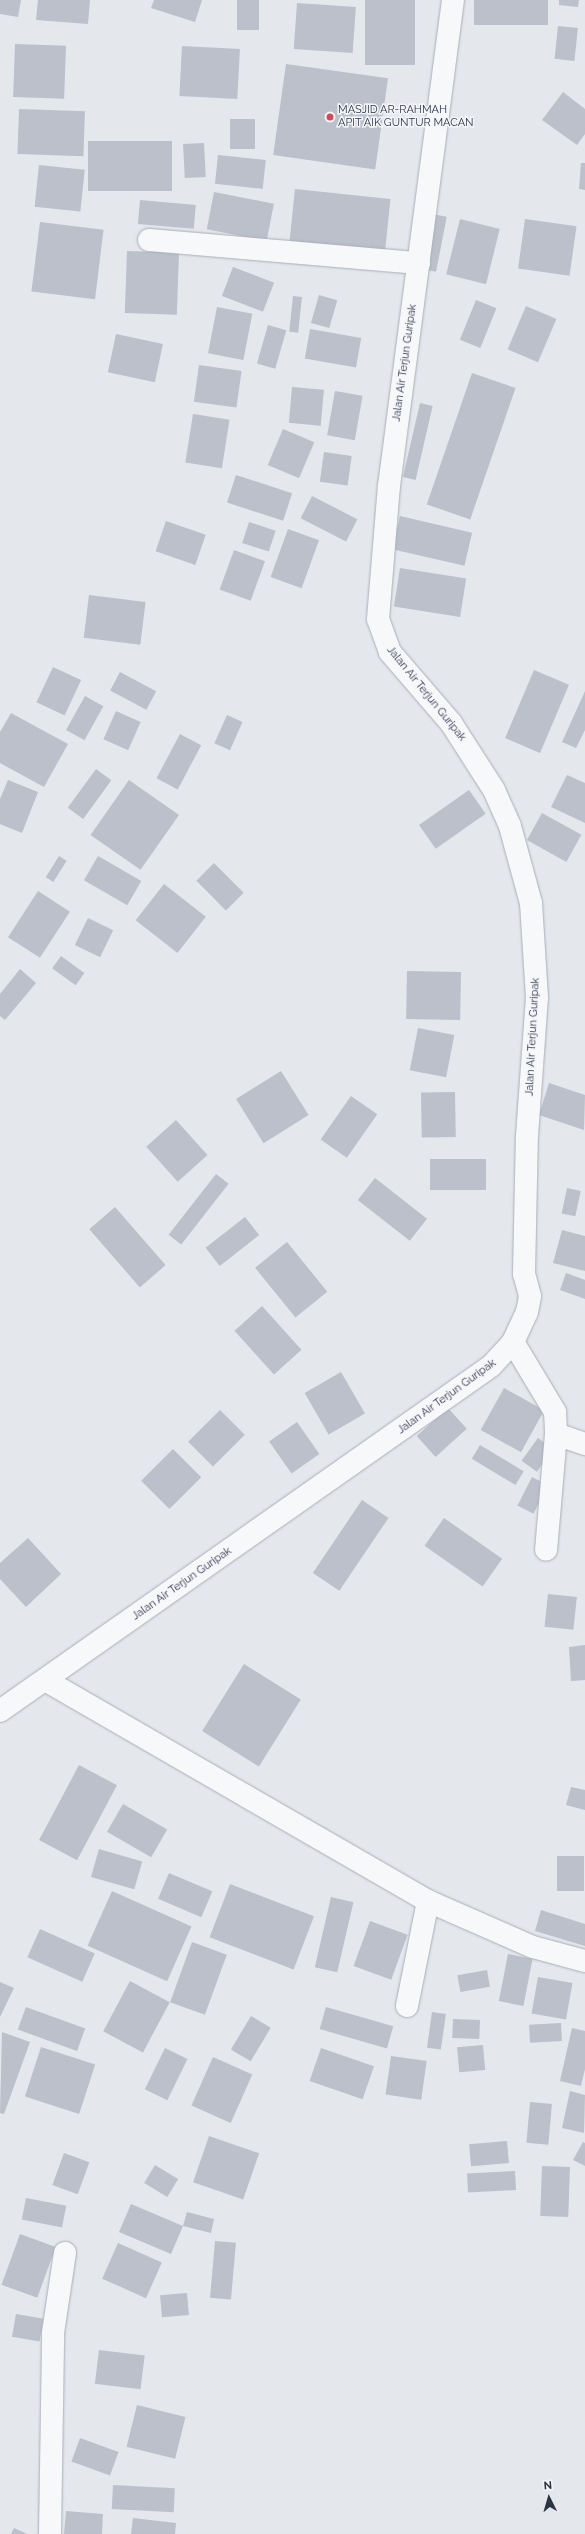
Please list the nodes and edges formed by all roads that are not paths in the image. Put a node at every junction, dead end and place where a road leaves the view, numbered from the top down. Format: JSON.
{"nodes":[{"id":1,"x":453,"y":0,"type":"edge"},
{"id":2,"x":149,"y":240,"type":"dead end"},
{"id":3,"x":419,"y":263,"type":"junction"},
{"id":4,"x":513,"y":1342,"type":"junction"},
{"id":5,"x":556,"y":1434,"type":"junction"},
{"id":6,"x":585,"y":1444,"type":"edge"},
{"id":7,"x":546,"y":1550,"type":"dead end"},
{"id":8,"x":45,"y":1680,"type":"junction"},
{"id":9,"x":0,"y":1711,"type":"edge"},
{"id":10,"x":428,"y":1902,"type":"junction"},
{"id":11,"x":585,"y":1960,"type":"edge"},
{"id":12,"x":408,"y":2006,"type":"dead end"},
{"id":13,"x":65,"y":2253,"type":"dead end"},
{"id":14,"x":50,"y":2534,"type":"edge"}],
"edges":[{"from":1,"to":3,"type":"street","name":"Jalan Air Terjun Guripak"},
{"from":2,"to":3,"type":"street"},
{"from":3,"to":4,"type":"street","name":"Jalan Air Terjun Guripak"},
{"from":4,"to":5,"type":"street"},
{"from":4,"to":8,"type":"street","name":"Jalan Air Terjun Guripak"},
{"from":5,"to":6,"type":"street"},
{"from":5,"to":7,"type":"street"},
{"from":8,"to":9,"type":"street","name":"Jalan Air Terjun Guripak"},
{"from":8,"to":10,"type":"street"},
{"from":10,"to":11,"type":"street"},
{"from":10,"to":12,"type":"street"},
{"from":13,"to":14,"type":"street"}]}
